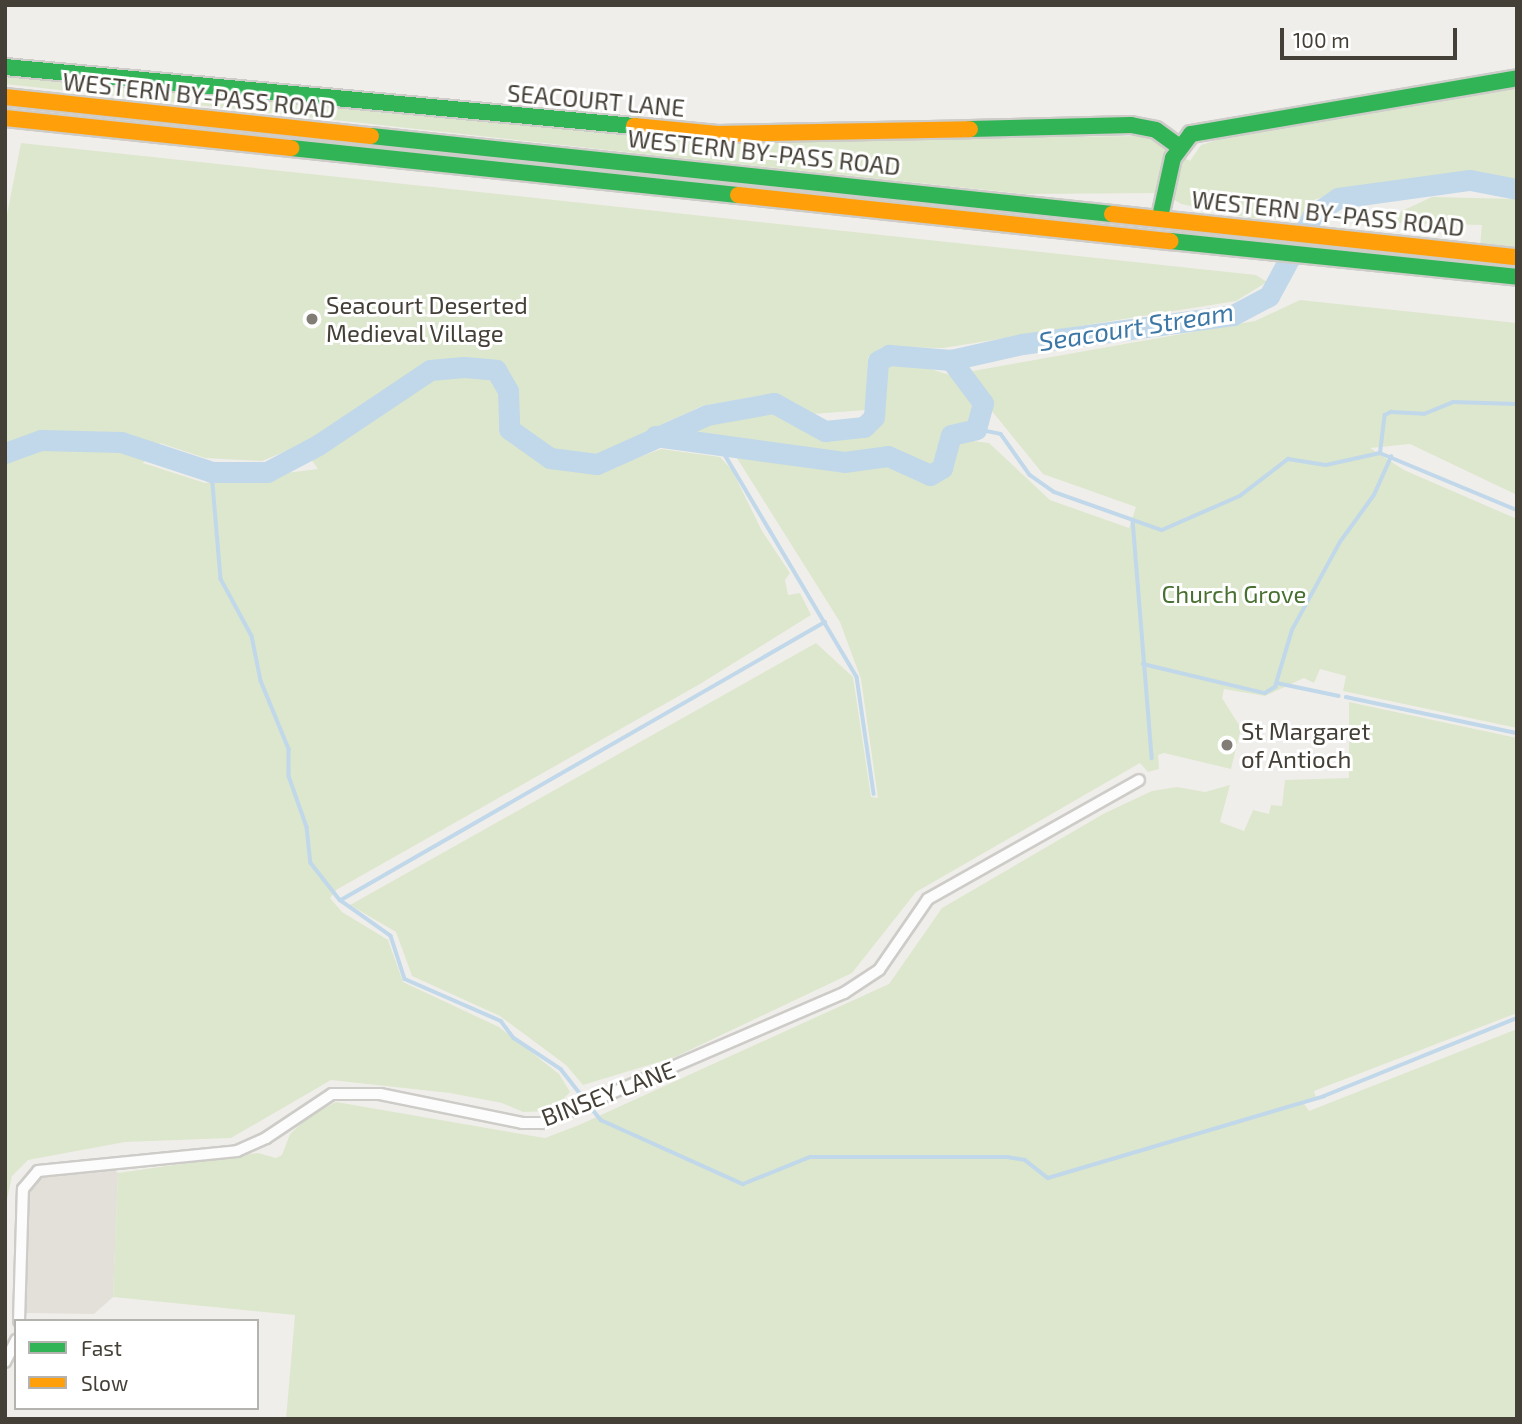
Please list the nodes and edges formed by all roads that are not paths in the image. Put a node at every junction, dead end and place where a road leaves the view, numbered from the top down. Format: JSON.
{"nodes":[{"id":1,"x":5,"y":67,"type":"edge"},
{"id":2,"x":1517,"y":78,"type":"edge"},
{"id":3,"x":5,"y":97,"type":"edge"},
{"id":4,"x":5,"y":118,"type":"edge"},
{"id":5,"x":1179,"y":147,"type":"junction"},
{"id":6,"x":1160,"y":217,"type":"junction"},
{"id":7,"x":1517,"y":257,"type":"edge"},
{"id":8,"x":1517,"y":277,"type":"edge"},
{"id":9,"x":1139,"y":780,"type":"dead end"},
{"id":10,"x":19,"y":1319,"type":"edge"},
{"id":11,"x":14,"y":1344,"type":"edge"},
{"id":12,"x":5,"y":1362,"type":"edge"}],
"edges":[{"from":1,"to":5,"type":"main road","name":"SEACOURT LANE"},
{"from":2,"to":5,"type":"main road"},
{"from":3,"to":6,"type":"main road","name":"WESTERN BY-PASS ROAD"},
{"from":4,"to":8,"type":"main road","name":"WESTERN BY-PASS ROAD"},
{"from":5,"to":6,"type":"main road"},
{"from":6,"to":7,"type":"main road","name":"WESTERN BY-PASS ROAD"},
{"from":9,"to":10,"type":"street","name":"BINSEY LANE"},
{"from":11,"to":12,"type":"street"}]}
